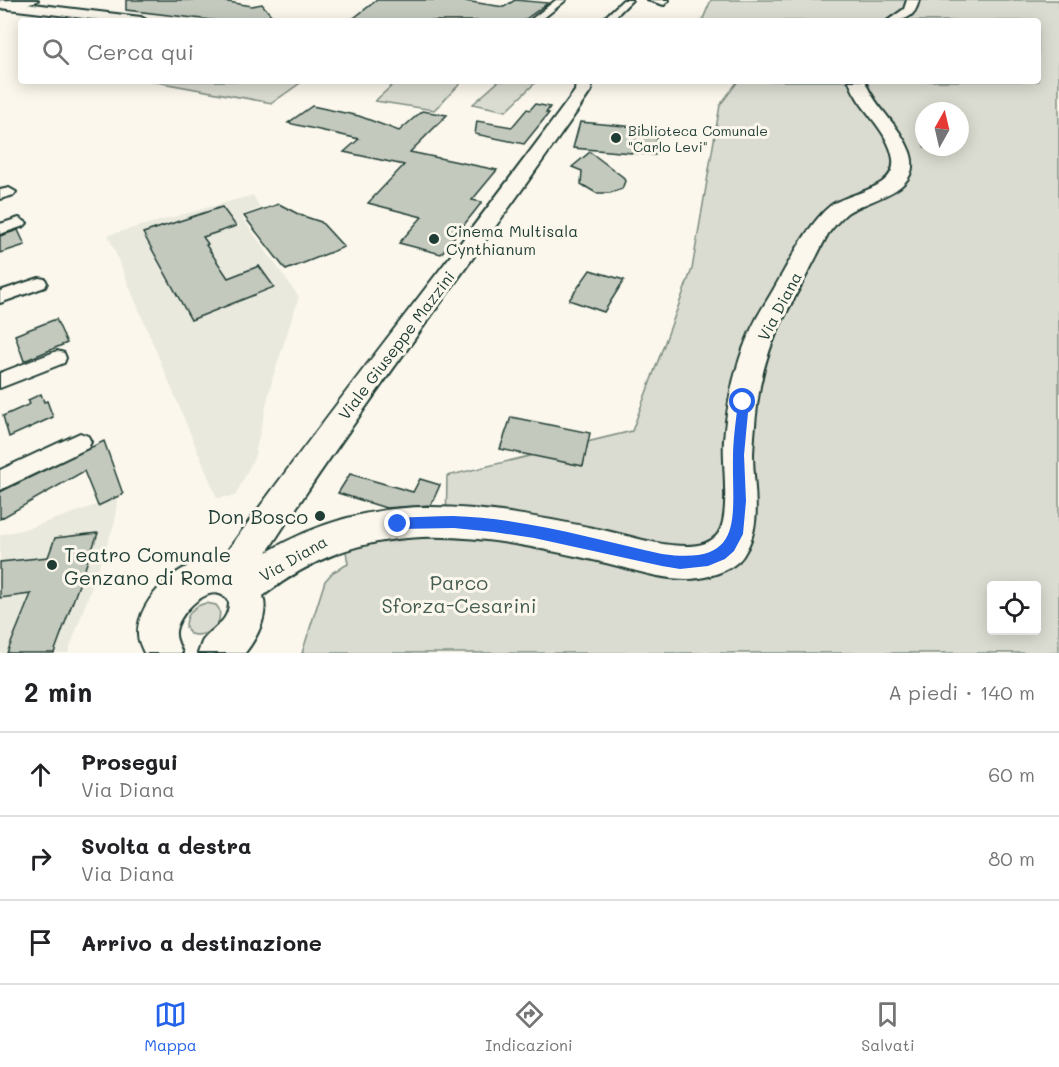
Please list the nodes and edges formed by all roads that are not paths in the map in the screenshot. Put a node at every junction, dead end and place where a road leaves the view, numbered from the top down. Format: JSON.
{"nodes":[{"id":1,"x":34,"y":0,"type":"edge"},
{"id":2,"x":562,"y":0,"type":"edge"},
{"id":3,"x":628,"y":0,"type":"edge"},
{"id":4,"x":651,"y":0,"type":"edge"},
{"id":5,"x":665,"y":0,"type":"edge"},
{"id":6,"x":913,"y":0,"type":"edge"},
{"id":7,"x":0,"y":4,"type":"edge"},
{"id":8,"x":116,"y":18,"type":"edge"},
{"id":9,"x":538,"y":18,"type":"edge"},
{"id":10,"x":609,"y":18,"type":"edge"},
{"id":11,"x":898,"y":18,"type":"edge"},
{"id":12,"x":584,"y":84,"type":"edge"},
{"id":13,"x":858,"y":84,"type":"edge"},
{"id":14,"x":19,"y":223,"type":"dead end"},
{"id":15,"x":0,"y":229,"type":"edge"},
{"id":16,"x":39,"y":283,"type":"dead end"},
{"id":17,"x":0,"y":297,"type":"edge"},
{"id":18,"x":57,"y":358,"type":"dead end"},
{"id":19,"x":0,"y":381,"type":"edge"},
{"id":20,"x":80,"y":442,"type":"dead end"},
{"id":21,"x":0,"y":480,"type":"edge"},
{"id":22,"x":236,"y":584,"type":"junction"},
{"id":23,"x":220,"y":652,"type":"edge"},
{"id":24,"x":163,"y":653,"type":"edge"}],
"edges":[{"from":1,"to":7,"type":"street"},
{"from":2,"to":9,"type":"street"},
{"from":3,"to":10,"type":"street"},
{"from":4,"to":5,"type":"street"},
{"from":6,"to":11,"type":"street"},
{"from":7,"to":8,"type":"street"},
{"from":12,"to":22,"type":"street","name":"Viale Giuseppe Mazzini"},
{"from":13,"to":22,"type":"street","name":"Via Diana"},
{"from":14,"to":15,"type":"street"},
{"from":16,"to":17,"type":"street"},
{"from":18,"to":19,"type":"street"},
{"from":20,"to":21,"type":"street"},
{"from":22,"to":23,"type":"street"},
{"from":22,"to":24,"type":"street"}]}
